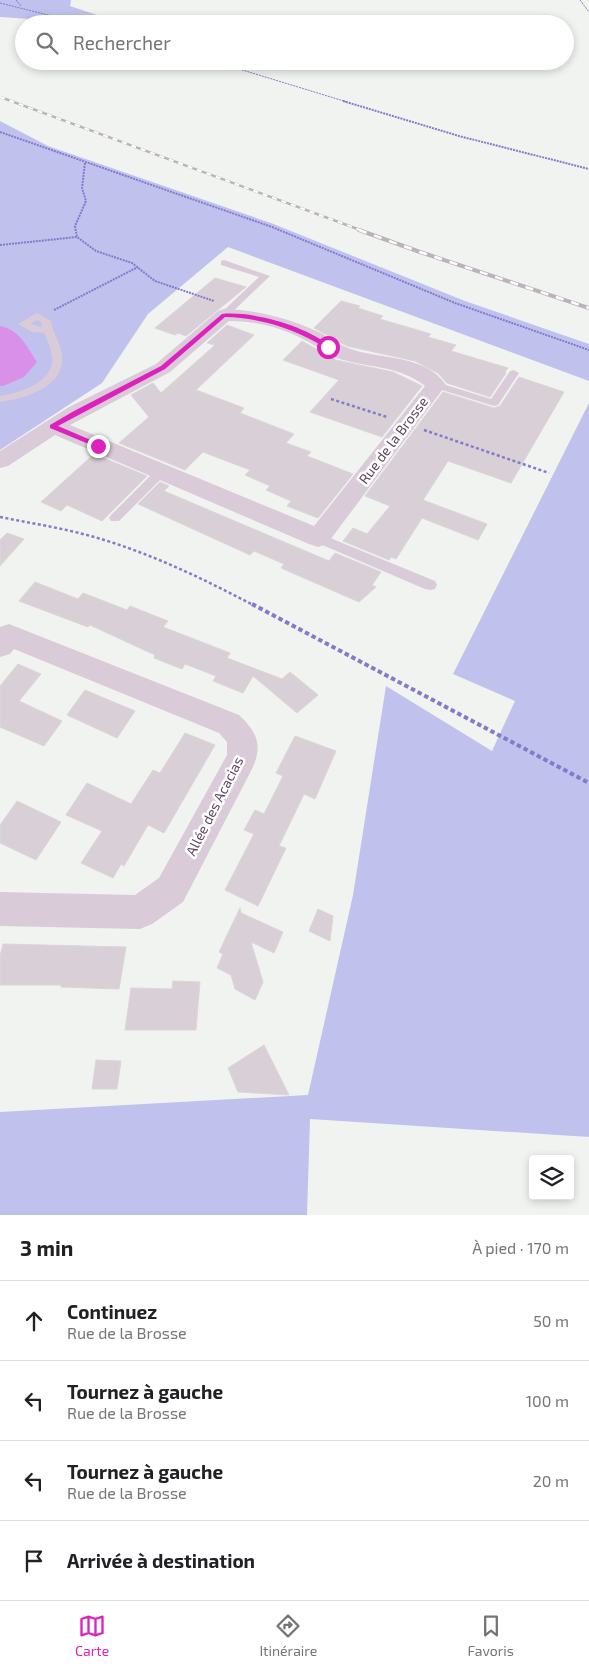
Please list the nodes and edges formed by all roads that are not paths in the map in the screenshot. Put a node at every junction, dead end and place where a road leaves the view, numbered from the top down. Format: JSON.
{"nodes":[{"id":1,"x":224,"y":263,"type":"dead end"},
{"id":2,"x":230,"y":309,"type":"junction"},
{"id":3,"x":47,"y":330,"type":"dead end"},
{"id":4,"x":514,"y":373,"type":"dead end"},
{"id":5,"x":436,"y":385,"type":"junction"},
{"id":6,"x":0,"y":400,"type":"edge"},
{"id":7,"x":53,"y":426,"type":"junction"},
{"id":8,"x":0,"y":461,"type":"edge"},
{"id":9,"x":161,"y":472,"type":"junction"},
{"id":10,"x":115,"y":518,"type":"dead end"},
{"id":11,"x":318,"y":538,"type":"junction"},
{"id":12,"x":430,"y":585,"type":"dead end"},
{"id":13,"x":3,"y":637,"type":"edge"},
{"id":14,"x":0,"y":909,"type":"edge"}],
"edges":[{"from":1,"to":2,"type":"lane"},
{"from":2,"to":5,"type":"street","name":"Rue de la Brosse"},
{"from":2,"to":7,"type":"street"},
{"from":3,"to":6,"type":"lane"},
{"from":4,"to":5,"type":"lane"},
{"from":5,"to":11,"type":"street","name":"Rue de la Brosse"},
{"from":7,"to":8,"type":"street"},
{"from":7,"to":9,"type":"street"},
{"from":9,"to":10,"type":"lane"},
{"from":9,"to":11,"type":"street"},
{"from":11,"to":12,"type":"lane"},
{"from":13,"to":14,"type":"street","name":"Allée des Acacias"}]}
